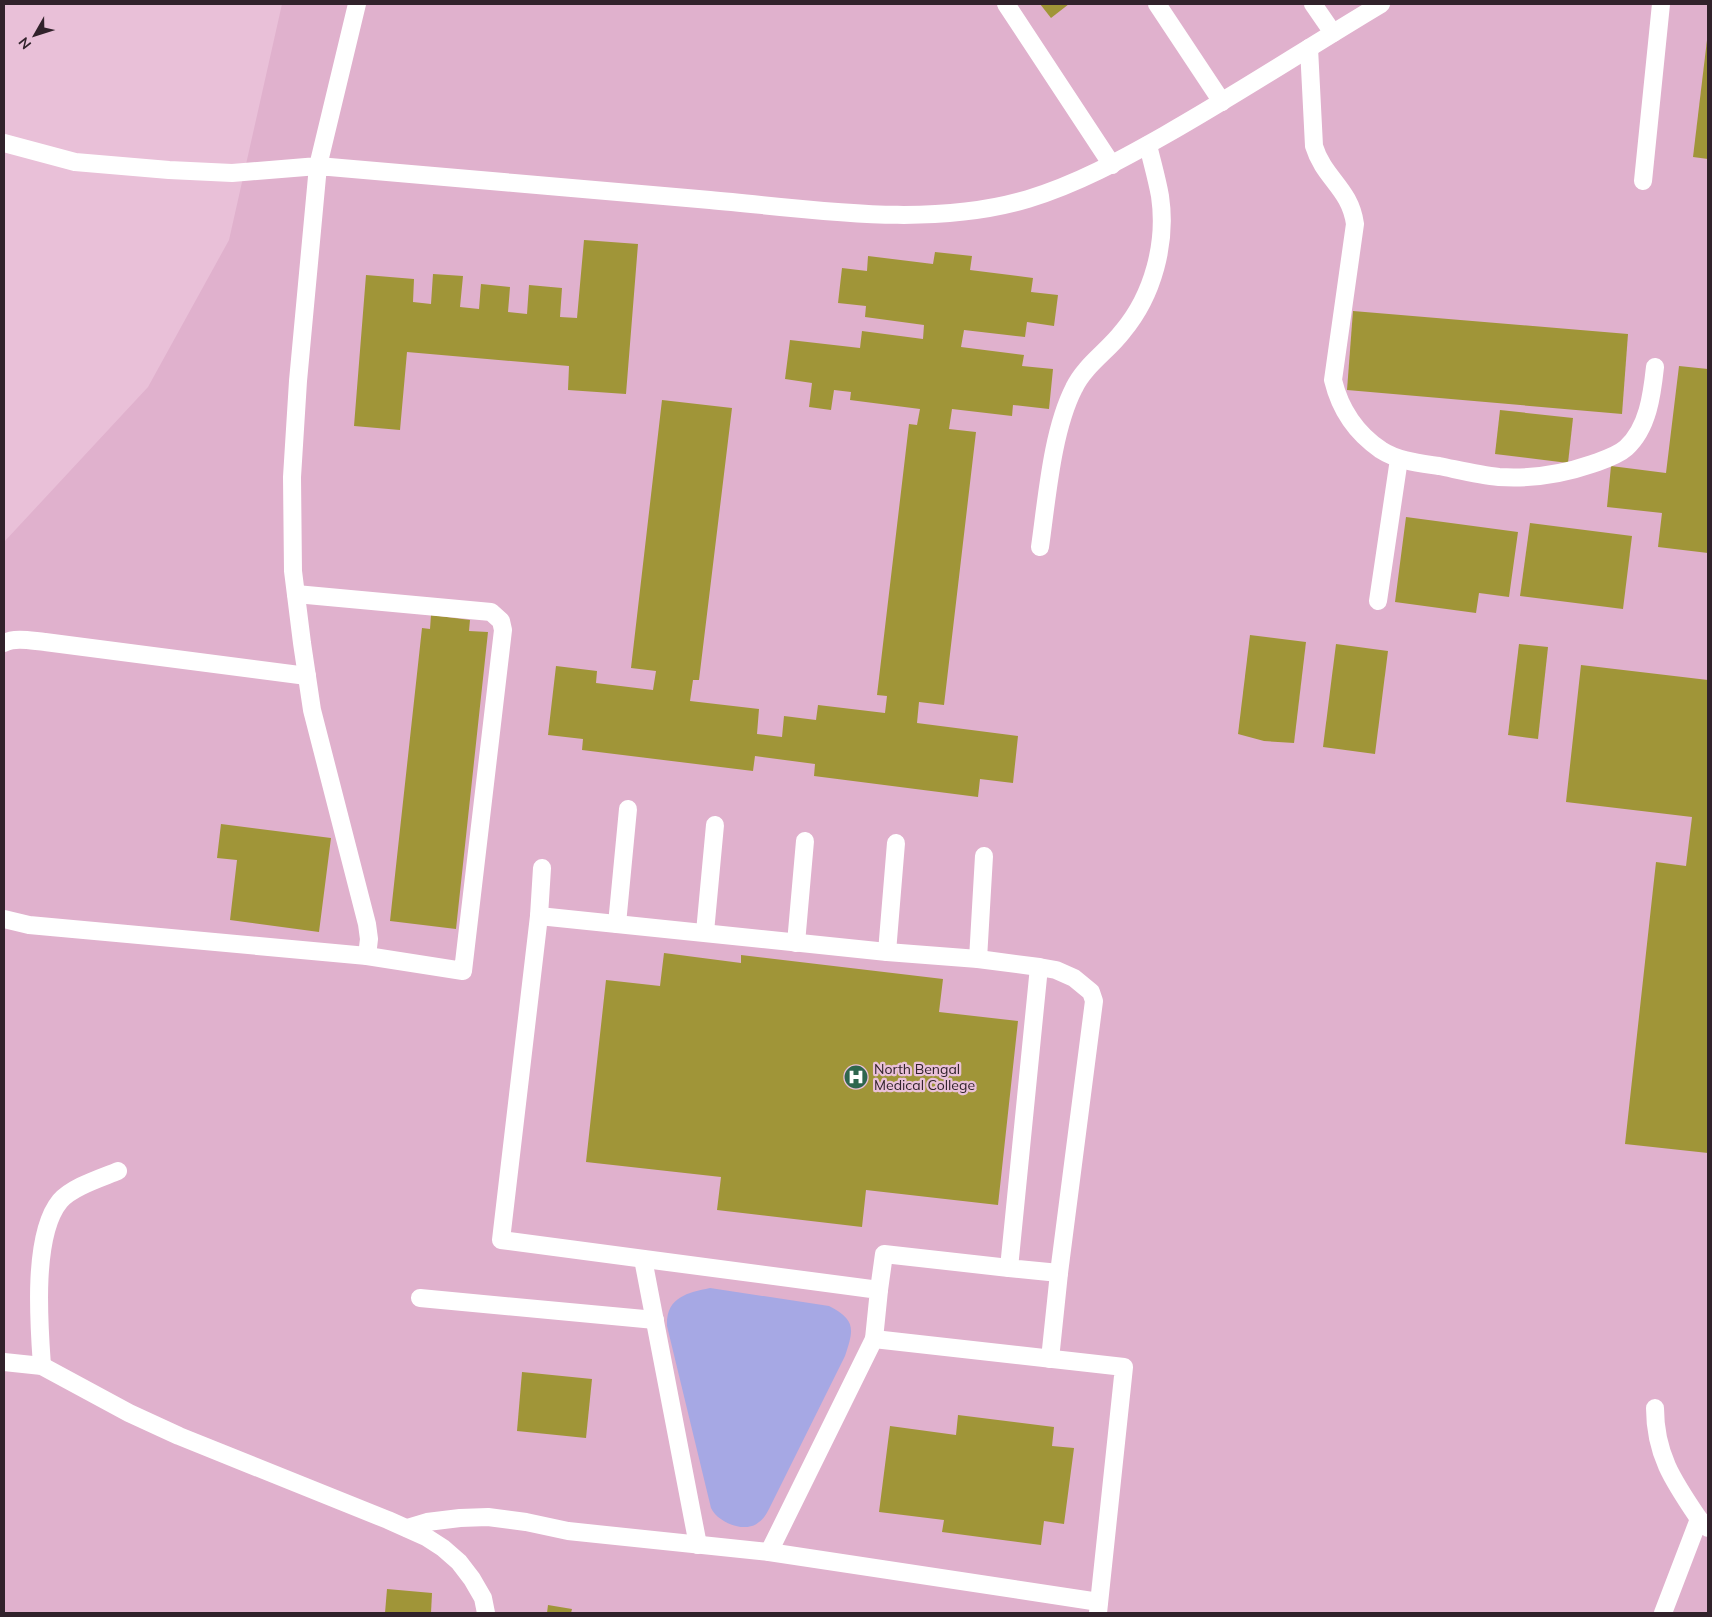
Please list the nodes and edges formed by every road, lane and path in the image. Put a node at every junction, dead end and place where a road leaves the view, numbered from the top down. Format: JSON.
{"nodes":[{"id":1,"x":357,"y":4,"type":"edge"},
{"id":2,"x":1006,"y":4,"type":"edge"},
{"id":3,"x":1157,"y":4,"type":"edge"},
{"id":4,"x":1313,"y":4,"type":"edge"},
{"id":5,"x":1382,"y":4,"type":"edge"},
{"id":6,"x":1661,"y":4,"type":"edge"},
{"id":7,"x":1333,"y":33,"type":"junction"},
{"id":8,"x":1309,"y":48,"type":"junction"},
{"id":9,"x":1222,"y":102,"type":"junction"},
{"id":10,"x":4,"y":143,"type":"edge"},
{"id":11,"x":1148,"y":145,"type":"junction"},
{"id":12,"x":1112,"y":165,"type":"junction"},
{"id":13,"x":318,"y":166,"type":"junction"},
{"id":14,"x":1643,"y":181,"type":"dead end"},
{"id":15,"x":1655,"y":367,"type":"dead end"},
{"id":16,"x":1399,"y":459,"type":"junction"},
{"id":17,"x":1040,"y":547,"type":"dead end"},
{"id":18,"x":296,"y":594,"type":"junction"},
{"id":19,"x":1378,"y":600,"type":"dead end"},
{"id":20,"x":4,"y":643,"type":"edge"},
{"id":21,"x":306,"y":676,"type":"junction"},
{"id":22,"x":628,"y":809,"type":"dead end"},
{"id":23,"x":714,"y":825,"type":"dead end"},
{"id":24,"x":805,"y":841,"type":"dead end"},
{"id":25,"x":896,"y":843,"type":"dead end"},
{"id":26,"x":984,"y":856,"type":"dead end"},
{"id":27,"x":542,"y":868,"type":"dead end"},
{"id":28,"x":539,"y":916,"type":"junction"},
{"id":29,"x":4,"y":919,"type":"edge"},
{"id":30,"x":617,"y":924,"type":"junction"},
{"id":31,"x":705,"y":932,"type":"junction"},
{"id":32,"x":796,"y":943,"type":"junction"},
{"id":33,"x":887,"y":952,"type":"junction"},
{"id":34,"x":367,"y":956,"type":"junction"},
{"id":35,"x":978,"y":959,"type":"junction"},
{"id":36,"x":1039,"y":967,"type":"junction"},
{"id":37,"x":118,"y":1171,"type":"dead end"},
{"id":38,"x":643,"y":1259,"type":"junction"},
{"id":39,"x":1009,"y":1268,"type":"junction"},
{"id":40,"x":1059,"y":1273,"type":"junction"},
{"id":41,"x":879,"y":1290,"type":"junction"},
{"id":42,"x":420,"y":1298,"type":"dead end"},
{"id":43,"x":655,"y":1320,"type":"junction"},
{"id":44,"x":874,"y":1339,"type":"junction"},
{"id":45,"x":1050,"y":1359,"type":"junction"},
{"id":46,"x":4,"y":1362,"type":"edge"},
{"id":47,"x":42,"y":1366,"type":"junction"},
{"id":48,"x":1655,"y":1408,"type":"dead end"},
{"id":49,"x":1704,"y":1523,"type":"edge"},
{"id":50,"x":407,"y":1528,"type":"junction"},
{"id":51,"x":698,"y":1545,"type":"junction"},
{"id":52,"x":769,"y":1552,"type":"junction"},
{"id":53,"x":1098,"y":1608,"type":"edge"},
{"id":54,"x":486,"y":1613,"type":"edge"},
{"id":55,"x":1663,"y":1613,"type":"edge"}],
"edges":[{"from":1,"to":13,"type":"lane"},
{"from":2,"to":12,"type":"lane"},
{"from":3,"to":9,"type":"lane"},
{"from":4,"to":7,"type":"lane"},
{"from":5,"to":7,"type":"lane"},
{"from":6,"to":14,"type":"lane"},
{"from":7,"to":8,"type":"lane"},
{"from":8,"to":9,"type":"lane"},
{"from":8,"to":16,"type":"lane"},
{"from":9,"to":11,"type":"lane"},
{"from":10,"to":13,"type":"lane"},
{"from":11,"to":12,"type":"lane"},
{"from":11,"to":17,"type":"lane"},
{"from":12,"to":13,"type":"lane"},
{"from":13,"to":18,"type":"lane"},
{"from":15,"to":16,"type":"lane"},
{"from":16,"to":19,"type":"lane"},
{"from":18,"to":21,"type":"lane"},
{"from":18,"to":34,"type":"lane"},
{"from":20,"to":21,"type":"lane"},
{"from":21,"to":34,"type":"lane"},
{"from":22,"to":30,"type":"lane"},
{"from":23,"to":31,"type":"lane"},
{"from":24,"to":32,"type":"lane"},
{"from":25,"to":33,"type":"lane"},
{"from":26,"to":35,"type":"lane"},
{"from":27,"to":28,"type":"lane"},
{"from":28,"to":30,"type":"lane"},
{"from":28,"to":38,"type":"lane"},
{"from":29,"to":34,"type":"lane"},
{"from":30,"to":31,"type":"lane"},
{"from":31,"to":32,"type":"lane"},
{"from":32,"to":33,"type":"lane"},
{"from":33,"to":35,"type":"lane"},
{"from":35,"to":36,"type":"lane"},
{"from":36,"to":39,"type":"lane"},
{"from":36,"to":40,"type":"lane"},
{"from":37,"to":47,"type":"lane"},
{"from":38,"to":41,"type":"lane"},
{"from":38,"to":43,"type":"lane"},
{"from":39,"to":40,"type":"lane"},
{"from":39,"to":41,"type":"lane"},
{"from":40,"to":45,"type":"lane"},
{"from":41,"to":44,"type":"lane"},
{"from":42,"to":43,"type":"lane"},
{"from":43,"to":51,"type":"lane"},
{"from":44,"to":45,"type":"lane"},
{"from":44,"to":52,"type":"lane"},
{"from":45,"to":53,"type":"lane"},
{"from":46,"to":47,"type":"lane"},
{"from":47,"to":50,"type":"lane"},
{"from":48,"to":49,"type":"lane"},
{"from":49,"to":55,"type":"lane"},
{"from":50,"to":51,"type":"lane"},
{"from":50,"to":54,"type":"lane"},
{"from":51,"to":52,"type":"lane"},
{"from":52,"to":53,"type":"lane"}]}
